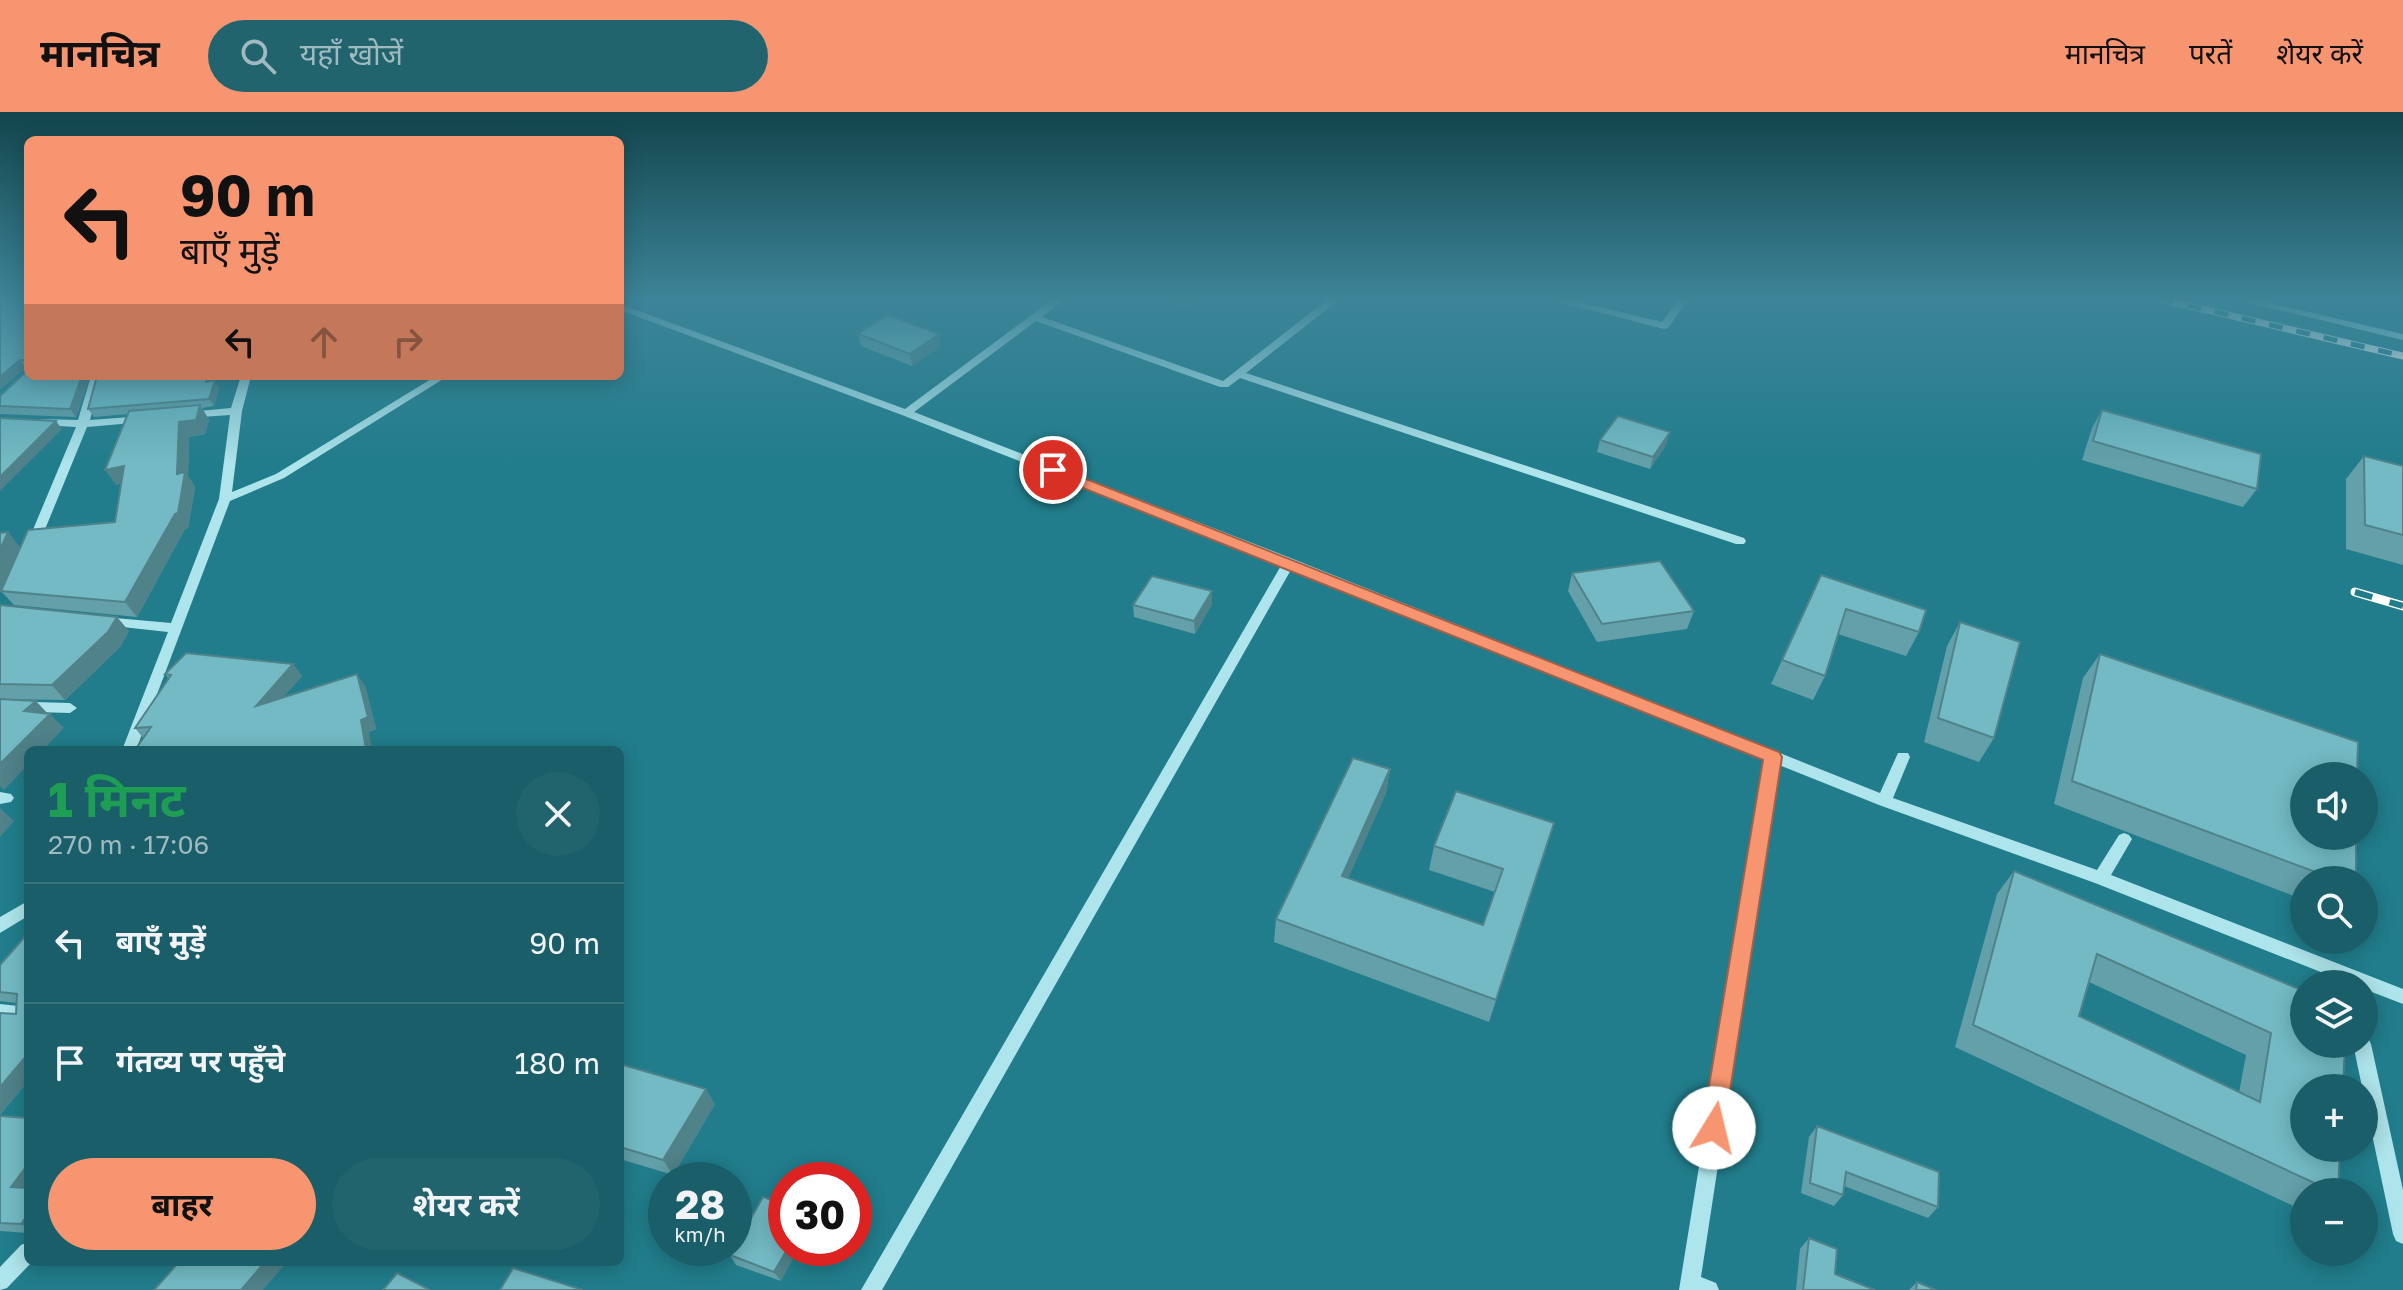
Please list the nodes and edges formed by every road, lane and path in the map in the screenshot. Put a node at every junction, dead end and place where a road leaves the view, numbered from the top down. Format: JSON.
{"nodes":[{"id":1,"x":747,"y":354,"type":"edge"},
{"id":2,"x":987,"y":354,"type":"edge"},
{"id":3,"x":1137,"y":354,"type":"edge"},
{"id":4,"x":1264,"y":354,"type":"edge"},
{"id":5,"x":1238,"y":374,"type":"junction"},
{"id":6,"x":95,"y":380,"type":"edge"},
{"id":7,"x":245,"y":380,"type":"edge"},
{"id":8,"x":436,"y":380,"type":"edge"},
{"id":9,"x":236,"y":411,"type":"junction"},
{"id":10,"x":906,"y":413,"type":"junction"},
{"id":11,"x":175,"y":416,"type":"edge"},
{"id":12,"x":160,"y":417,"type":"edge"},
{"id":13,"x":30,"y":421,"type":"edge"},
{"id":14,"x":83,"y":424,"type":"junction"},
{"id":15,"x":225,"y":499,"type":"junction"},
{"id":16,"x":1740,"y":541,"type":"dead end"},
{"id":17,"x":29,"y":554,"type":"edge"},
{"id":18,"x":1289,"y":562,"type":"junction"},
{"id":19,"x":83,"y":619,"type":"edge"},
{"id":20,"x":176,"y":628,"type":"junction"},
{"id":21,"x":0,"y":706,"type":"edge"},
{"id":22,"x":70,"y":708,"type":"dead end"},
{"id":23,"x":131,"y":746,"type":"edge"},
{"id":24,"x":1773,"y":757,"type":"junction"},
{"id":25,"x":1903,"y":757,"type":"dead end"},
{"id":26,"x":1884,"y":801,"type":"junction"},
{"id":27,"x":2124,"y":839,"type":"dead end"},
{"id":28,"x":2101,"y":878,"type":"junction"},
{"id":29,"x":24,"y":911,"type":"edge"},
{"id":30,"x":0,"y":926,"type":"edge"},
{"id":31,"x":2327,"y":970,"type":"edge"},
{"id":32,"x":2378,"y":989,"type":"edge"},
{"id":33,"x":2403,"y":997,"type":"edge"},
{"id":34,"x":0,"y":1012,"type":"edge"},
{"id":35,"x":24,"y":1015,"type":"edge"},
{"id":36,"x":2365,"y":1058,"type":"edge"},
{"id":37,"x":2403,"y":1234,"type":"edge"},
{"id":38,"x":24,"y":1256,"type":"edge"},
{"id":39,"x":0,"y":1281,"type":"edge"},
{"id":40,"x":1696,"y":1287,"type":"edge"},
{"id":41,"x":871,"y":1290,"type":"edge"}],
"edges":[{"from":1,"to":10,"type":"street"},
{"from":2,"to":10,"type":"street"},
{"from":3,"to":5,"type":"street"},
{"from":4,"to":5,"type":"street"},
{"from":5,"to":16,"type":"street"},
{"from":6,"to":14,"type":"street"},
{"from":7,"to":9,"type":"street"},
{"from":8,"to":15,"type":"street"},
{"from":9,"to":11,"type":"street"},
{"from":9,"to":15,"type":"street"},
{"from":10,"to":18,"type":"street"},
{"from":12,"to":14,"type":"street"},
{"from":13,"to":14,"type":"street"},
{"from":14,"to":17,"type":"street"},
{"from":15,"to":20,"type":"street"},
{"from":18,"to":24,"type":"street"},
{"from":18,"to":41,"type":"street"},
{"from":19,"to":20,"type":"street"},
{"from":20,"to":23,"type":"street"},
{"from":21,"to":22,"type":"street"},
{"from":24,"to":26,"type":"street"},
{"from":24,"to":40,"type":"street"},
{"from":25,"to":26,"type":"street"},
{"from":26,"to":28,"type":"street"},
{"from":27,"to":28,"type":"street"},
{"from":28,"to":31,"type":"street"},
{"from":29,"to":30,"type":"street"},
{"from":32,"to":33,"type":"street"},
{"from":34,"to":35,"type":"street"},
{"from":36,"to":37,"type":"street"},
{"from":38,"to":39,"type":"street"}]}
